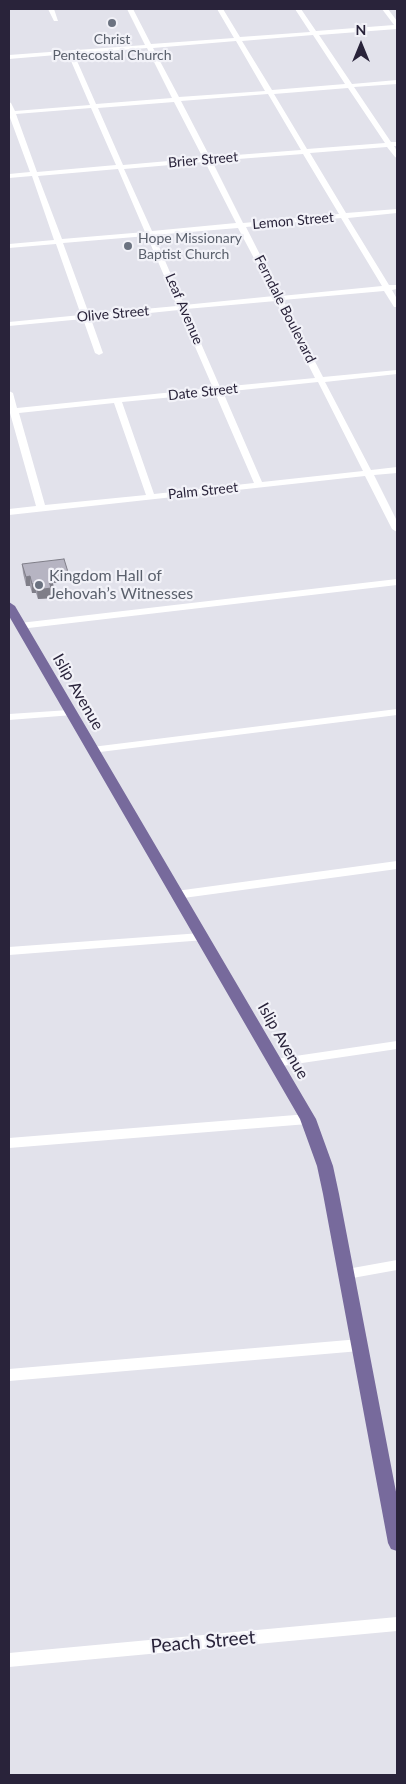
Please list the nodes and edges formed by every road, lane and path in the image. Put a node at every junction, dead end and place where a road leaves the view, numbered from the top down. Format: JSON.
{"nodes":[{"id":1,"x":51,"y":9,"type":"edge"},
{"id":2,"x":130,"y":9,"type":"edge"},
{"id":3,"x":220,"y":9,"type":"edge"},
{"id":4,"x":298,"y":9,"type":"edge"},
{"id":5,"x":385,"y":9,"type":"edge"},
{"id":6,"x":56,"y":20,"type":"dead end"},
{"id":7,"x":397,"y":26,"type":"edge"},
{"id":8,"x":314,"y":34,"type":"junction"},
{"id":9,"x":238,"y":39,"type":"junction"},
{"id":10,"x":150,"y":46,"type":"junction"},
{"id":11,"x":70,"y":52,"type":"junction"},
{"id":12,"x":9,"y":56,"type":"edge"},
{"id":13,"x":397,"y":82,"type":"edge"},
{"id":14,"x":350,"y":86,"type":"junction"},
{"id":15,"x":270,"y":93,"type":"junction"},
{"id":16,"x":178,"y":100,"type":"junction"},
{"id":17,"x":9,"y":104,"type":"edge"},
{"id":18,"x":94,"y":106,"type":"junction"},
{"id":19,"x":10,"y":113,"type":"edge"},
{"id":20,"x":393,"y":144,"type":"edge"},
{"id":21,"x":307,"y":151,"type":"junction"},
{"id":22,"x":397,"y":156,"type":"edge"},
{"id":23,"x":209,"y":160,"type":"junction"},
{"id":24,"x":121,"y":167,"type":"junction"},
{"id":25,"x":35,"y":174,"type":"junction"},
{"id":26,"x":9,"y":176,"type":"edge"},
{"id":27,"x":397,"y":211,"type":"edge"},
{"id":28,"x":345,"y":216,"type":"junction"},
{"id":29,"x":242,"y":225,"type":"junction"},
{"id":30,"x":151,"y":233,"type":"junction"},
{"id":31,"x":60,"y":242,"type":"junction"},
{"id":32,"x":9,"y":246,"type":"edge"},
{"id":33,"x":397,"y":287,"type":"edge"},
{"id":34,"x":387,"y":288,"type":"junction"},
{"id":35,"x":279,"y":298,"type":"junction"},
{"id":36,"x":397,"y":304,"type":"edge"},
{"id":37,"x":183,"y":307,"type":"junction"},
{"id":38,"x":87,"y":316,"type":"junction"},
{"id":39,"x":9,"y":324,"type":"edge"},
{"id":40,"x":99,"y":352,"type":"dead end"},
{"id":41,"x":397,"y":372,"type":"edge"},
{"id":42,"x":322,"y":380,"type":"junction"},
{"id":43,"x":219,"y":390,"type":"junction"},
{"id":44,"x":9,"y":393,"type":"edge"},
{"id":45,"x":117,"y":401,"type":"junction"},
{"id":46,"x":11,"y":411,"type":"edge"},
{"id":47,"x":397,"y":470,"type":"edge"},
{"id":48,"x":369,"y":473,"type":"junction"},
{"id":49,"x":260,"y":485,"type":"junction"},
{"id":50,"x":152,"y":497,"type":"junction"},
{"id":51,"x":41,"y":508,"type":"junction"},
{"id":52,"x":9,"y":512,"type":"edge"},
{"id":53,"x":397,"y":529,"type":"edge"},
{"id":54,"x":397,"y":582,"type":"edge"},
{"id":55,"x":9,"y":606,"type":"edge"},
{"id":56,"x":20,"y":626,"type":"junction"},
{"id":57,"x":397,"y":712,"type":"edge"},
{"id":58,"x":69,"y":713,"type":"junction"},
{"id":59,"x":9,"y":717,"type":"edge"},
{"id":60,"x":92,"y":750,"type":"junction"},
{"id":61,"x":397,"y":865,"type":"edge"},
{"id":62,"x":176,"y":894,"type":"junction"},
{"id":63,"x":201,"y":937,"type":"junction"},
{"id":64,"x":9,"y":951,"type":"edge"},
{"id":65,"x":397,"y":1045,"type":"edge"},
{"id":66,"x":275,"y":1063,"type":"junction"},
{"id":67,"x":308,"y":1119,"type":"junction"},
{"id":68,"x":9,"y":1143,"type":"edge"},
{"id":69,"x":397,"y":1265,"type":"edge"},
{"id":70,"x":347,"y":1274,"type":"junction"},
{"id":71,"x":360,"y":1345,"type":"junction"},
{"id":72,"x":9,"y":1376,"type":"edge"},
{"id":73,"x":397,"y":1536,"type":"edge"},
{"id":74,"x":397,"y":1624,"type":"edge"},
{"id":75,"x":9,"y":1660,"type":"edge"}],
"edges":[{"from":1,"to":6,"type":"street"},
{"from":2,"to":10,"type":"street","name":"Ferndale Boulevard"},
{"from":3,"to":9,"type":"street"},
{"from":4,"to":8,"type":"street"},
{"from":5,"to":7,"type":"street"},
{"from":7,"to":8,"type":"street"},
{"from":8,"to":9,"type":"street"},
{"from":8,"to":14,"type":"street"},
{"from":9,"to":10,"type":"street"},
{"from":9,"to":15,"type":"street"},
{"from":10,"to":11,"type":"street"},
{"from":10,"to":16,"type":"street","name":"Ferndale Boulevard"},
{"from":11,"to":12,"type":"street"},
{"from":11,"to":18,"type":"street","name":"Leaf Avenue"},
{"from":13,"to":14,"type":"street"},
{"from":14,"to":15,"type":"street"},
{"from":14,"to":20,"type":"street"},
{"from":15,"to":16,"type":"street"},
{"from":15,"to":21,"type":"street"},
{"from":16,"to":18,"type":"street"},
{"from":16,"to":23,"type":"street","name":"Ferndale Boulevard"},
{"from":17,"to":19,"type":"street"},
{"from":18,"to":19,"type":"street"},
{"from":18,"to":24,"type":"street","name":"Leaf Avenue"},
{"from":19,"to":25,"type":"street"},
{"from":20,"to":21,"type":"street","name":"Brier Street"},
{"from":20,"to":22,"type":"street"},
{"from":21,"to":23,"type":"street","name":"Brier Street"},
{"from":21,"to":28,"type":"street"},
{"from":23,"to":24,"type":"street","name":"Brier Street"},
{"from":23,"to":29,"type":"street","name":"Ferndale Boulevard"},
{"from":24,"to":25,"type":"street","name":"Brier Street"},
{"from":24,"to":30,"type":"street","name":"Leaf Avenue"},
{"from":25,"to":26,"type":"street","name":"Brier Street"},
{"from":25,"to":31,"type":"street"},
{"from":27,"to":28,"type":"street","name":"Lemon Street"},
{"from":28,"to":29,"type":"street","name":"Lemon Street"},
{"from":28,"to":34,"type":"street"},
{"from":29,"to":30,"type":"street","name":"Lemon Street"},
{"from":29,"to":35,"type":"street","name":"Ferndale Boulevard"},
{"from":30,"to":31,"type":"street","name":"Lemon Street"},
{"from":30,"to":37,"type":"street","name":"Leaf Avenue"},
{"from":31,"to":32,"type":"street","name":"Lemon Street"},
{"from":31,"to":38,"type":"street"},
{"from":33,"to":34,"type":"street","name":"Olive Street"},
{"from":34,"to":35,"type":"street","name":"Olive Street"},
{"from":34,"to":36,"type":"street"},
{"from":35,"to":37,"type":"street","name":"Olive Street"},
{"from":35,"to":42,"type":"street","name":"Ferndale Boulevard"},
{"from":37,"to":38,"type":"street","name":"Olive Street"},
{"from":37,"to":43,"type":"street","name":"Leaf Avenue"},
{"from":38,"to":39,"type":"street","name":"Olive Street"},
{"from":38,"to":40,"type":"street"},
{"from":41,"to":42,"type":"street","name":"Date Street"},
{"from":42,"to":43,"type":"street","name":"Date Street"},
{"from":42,"to":48,"type":"street","name":"Ferndale Boulevard"},
{"from":43,"to":45,"type":"street","name":"Date Street"},
{"from":43,"to":49,"type":"street","name":"Leaf Avenue"},
{"from":44,"to":46,"type":"street"},
{"from":45,"to":46,"type":"street","name":"Date Street"},
{"from":45,"to":50,"type":"street"},
{"from":46,"to":51,"type":"street"},
{"from":47,"to":48,"type":"street","name":"Palm Street"},
{"from":48,"to":49,"type":"street","name":"Palm Street"},
{"from":48,"to":53,"type":"street","name":"Ferndale Boulevard"},
{"from":49,"to":50,"type":"street","name":"Palm Street"},
{"from":50,"to":51,"type":"street","name":"Palm Street"},
{"from":51,"to":52,"type":"street","name":"Palm Street"},
{"from":54,"to":56,"type":"street"},
{"from":55,"to":56,"type":"main road","name":"Islip Avenue"},
{"from":56,"to":58,"type":"main road","name":"Islip Avenue"},
{"from":57,"to":60,"type":"street"},
{"from":58,"to":59,"type":"street"},
{"from":58,"to":60,"type":"main road","name":"Islip Avenue"},
{"from":60,"to":62,"type":"main road","name":"Islip Avenue"},
{"from":61,"to":62,"type":"street"},
{"from":62,"to":63,"type":"main road","name":"Islip Avenue"},
{"from":63,"to":64,"type":"street"},
{"from":63,"to":66,"type":"main road","name":"Islip Avenue"},
{"from":65,"to":66,"type":"street"},
{"from":66,"to":67,"type":"main road","name":"Islip Avenue"},
{"from":67,"to":68,"type":"street"},
{"from":67,"to":70,"type":"main road","name":"Islip Avenue"},
{"from":69,"to":70,"type":"street"},
{"from":70,"to":71,"type":"main road","name":"Islip Avenue"},
{"from":71,"to":72,"type":"street"},
{"from":71,"to":73,"type":"main road","name":"Islip Avenue"},
{"from":74,"to":75,"type":"street","name":"Peach Street"}]}
